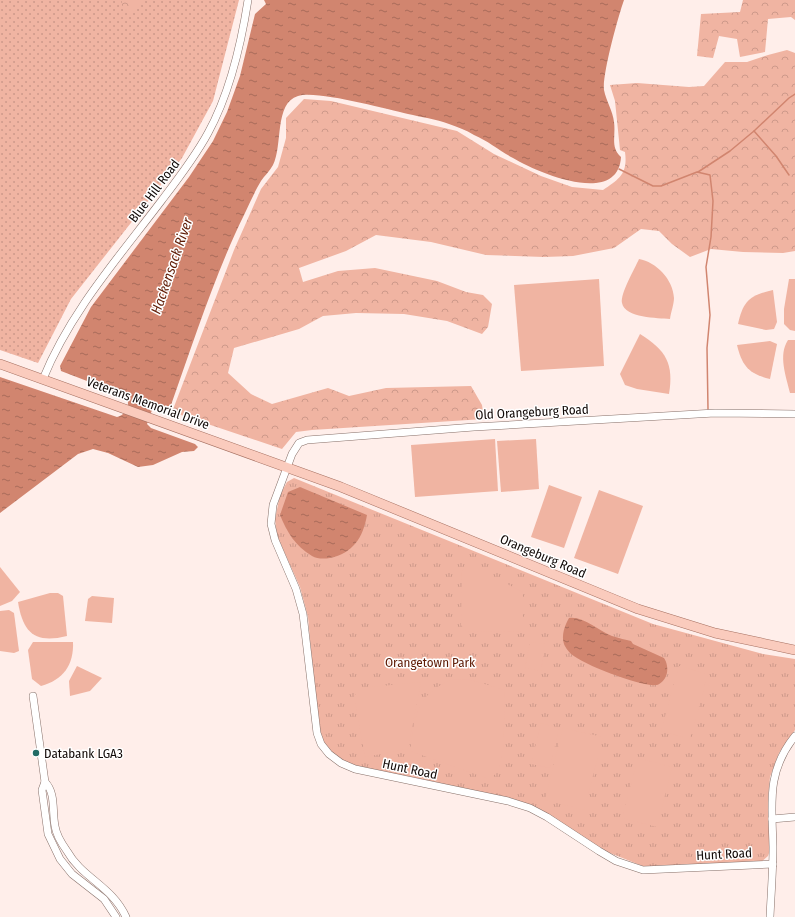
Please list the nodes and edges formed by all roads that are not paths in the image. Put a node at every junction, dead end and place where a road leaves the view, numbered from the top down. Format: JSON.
{"nodes":[{"id":1,"x":248,"y":0,"type":"edge"},
{"id":2,"x":0,"y":364,"type":"edge"},
{"id":3,"x":43,"y":379,"type":"junction"},
{"id":4,"x":795,"y":414,"type":"edge"},
{"id":5,"x":287,"y":467,"type":"junction"},
{"id":6,"x":795,"y":650,"type":"edge"},
{"id":7,"x":33,"y":696,"type":"dead end"},
{"id":8,"x":795,"y":736,"type":"edge"},
{"id":9,"x":45,"y":782,"type":"junction"},
{"id":10,"x":795,"y":817,"type":"edge"},
{"id":11,"x":772,"y":819,"type":"junction"},
{"id":12,"x":773,"y":864,"type":"junction"},
{"id":13,"x":109,"y":892,"type":"junction"},
{"id":14,"x":102,"y":898,"type":"junction"},
{"id":15,"x":116,"y":917,"type":"edge"},
{"id":16,"x":126,"y":917,"type":"edge"},
{"id":17,"x":770,"y":917,"type":"edge"}],
"edges":[{"from":1,"to":3,"type":"street","name":"Blue Hill Road"},
{"from":2,"to":3,"type":"main road","name":"Veterans Memorial Drive"},
{"from":3,"to":5,"type":"main road","name":"Veterans Memorial Drive"},
{"from":4,"to":5,"type":"street","name":"Old Orangeburg Road"},
{"from":5,"to":6,"type":"main road","name":"Orangeburg Road"},
{"from":5,"to":12,"type":"street","name":"Hunt Road"},
{"from":7,"to":9,"type":"street"},
{"from":8,"to":11,"type":"street"},
{"from":9,"to":13,"type":"street"},
{"from":9,"to":14,"type":"street"},
{"from":10,"to":11,"type":"street"},
{"from":11,"to":12,"type":"street"},
{"from":12,"to":17,"type":"street"},
{"from":13,"to":14,"type":"street"},
{"from":13,"to":16,"type":"street"},
{"from":14,"to":15,"type":"street"}]}
